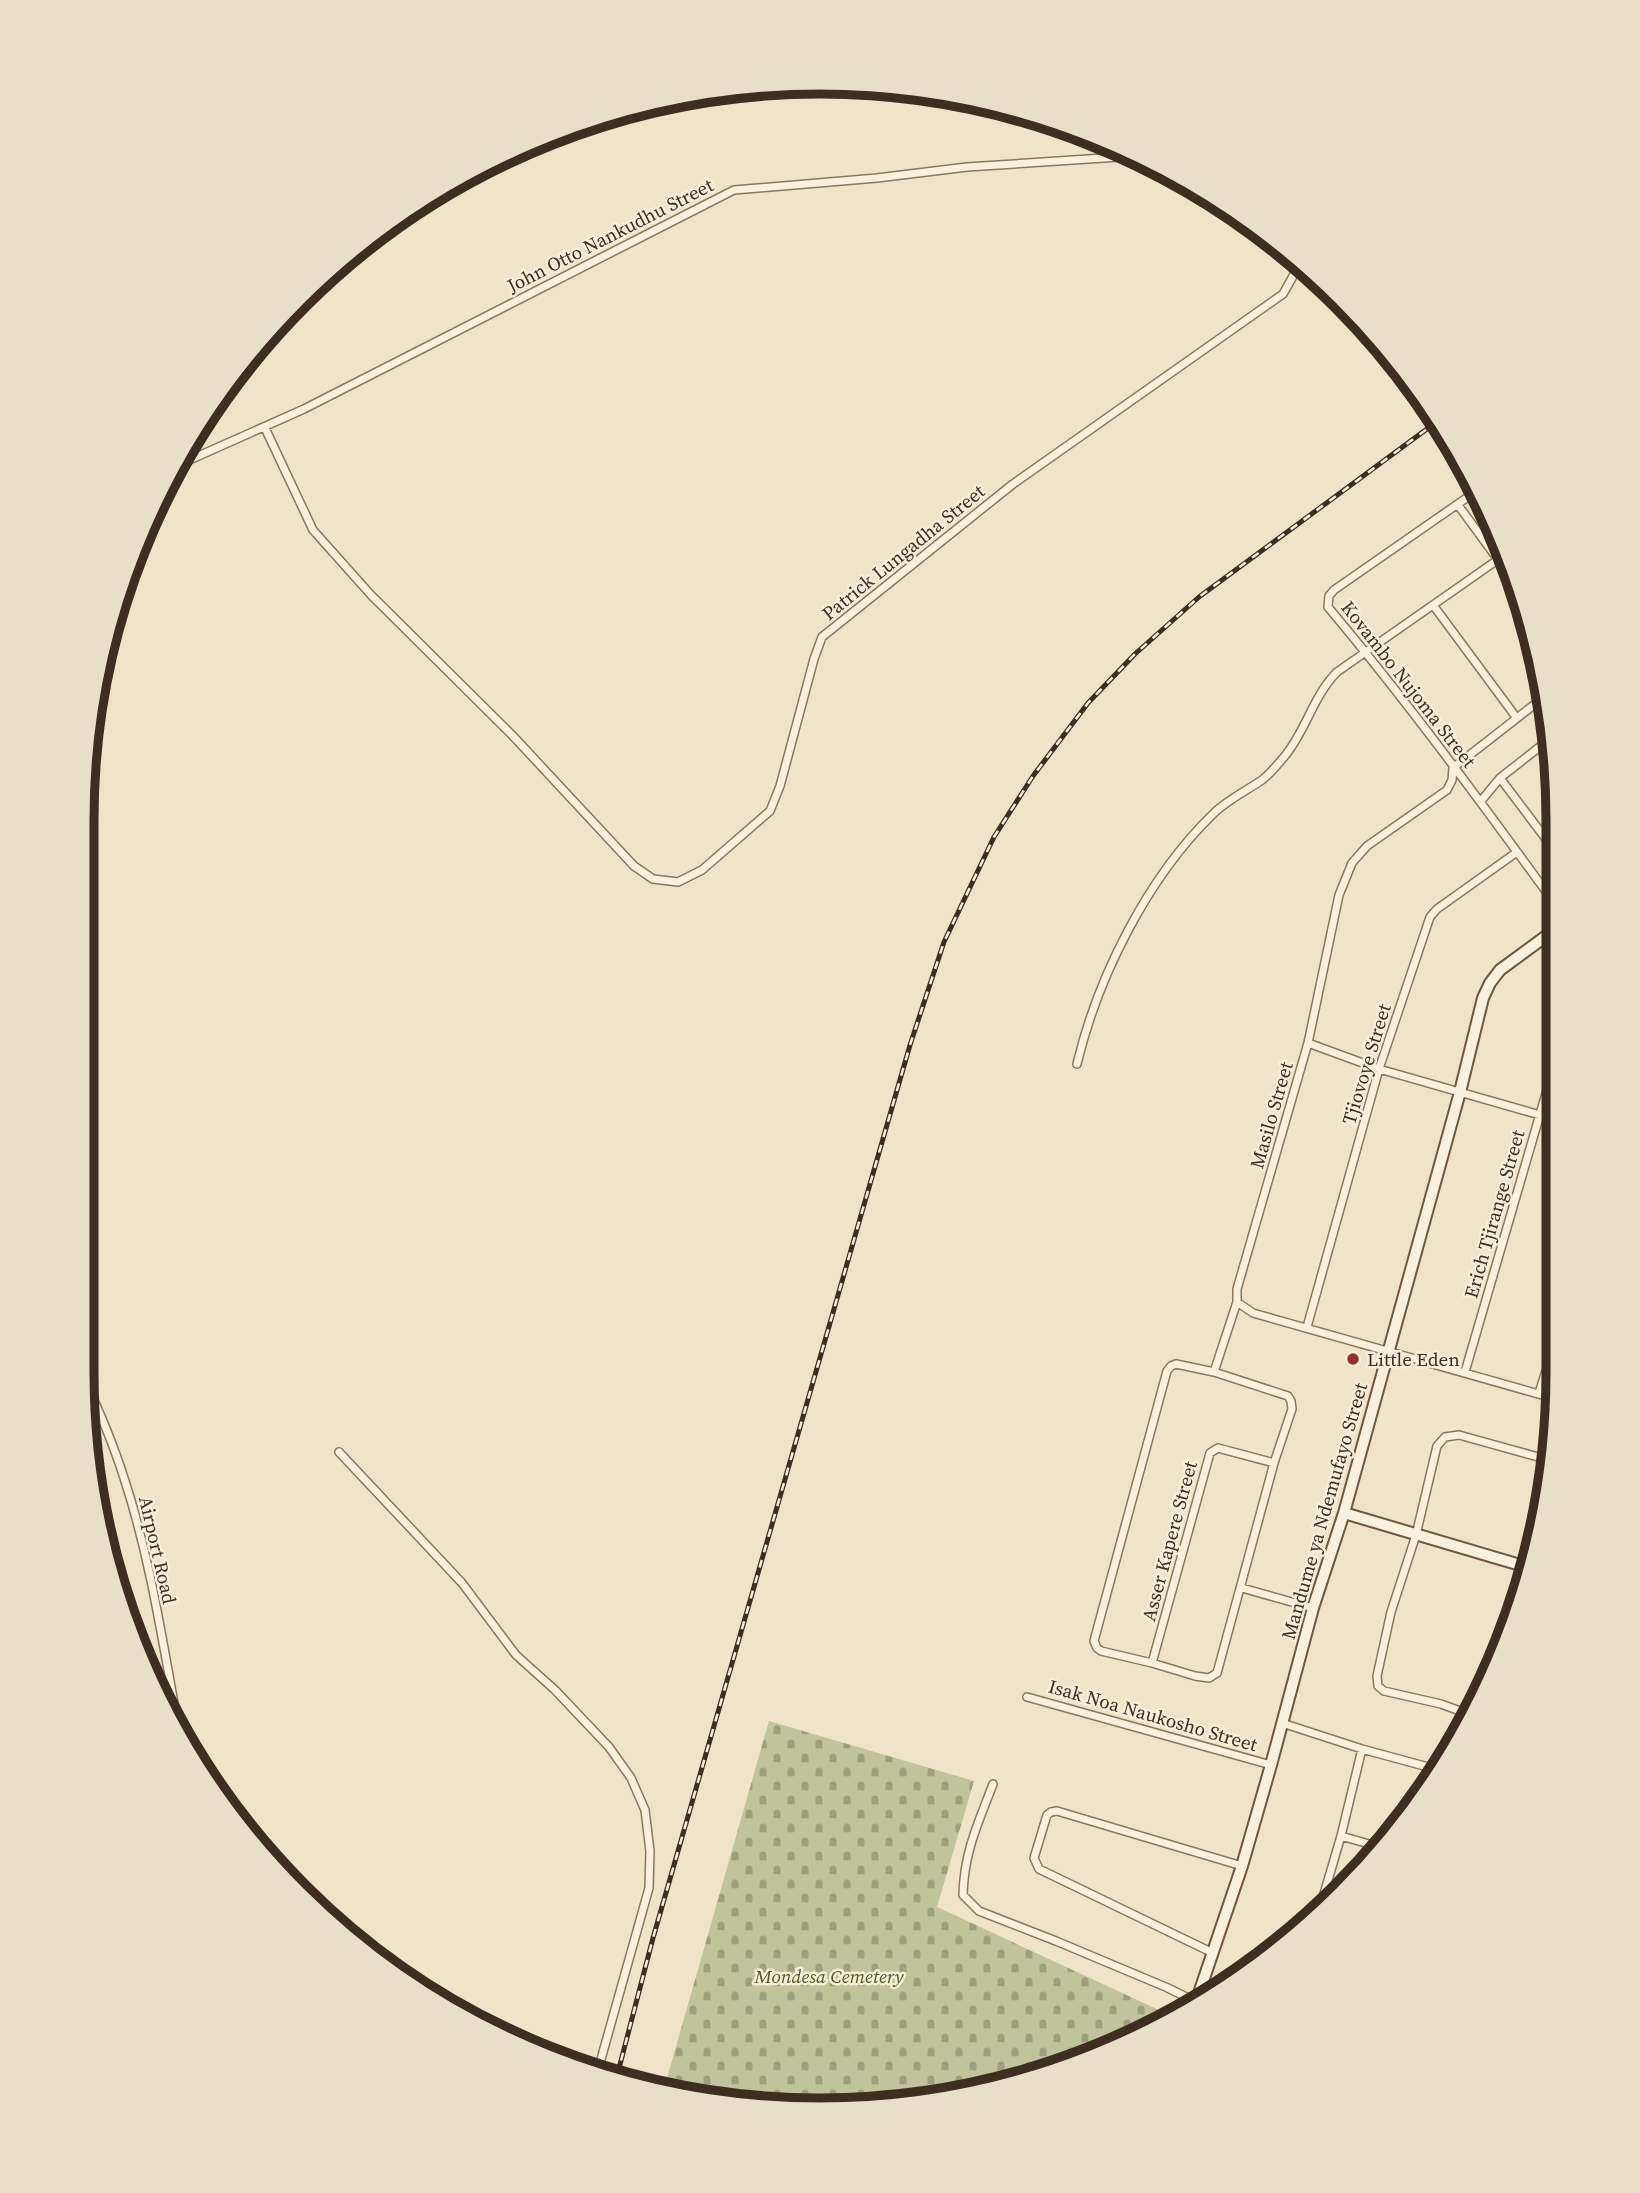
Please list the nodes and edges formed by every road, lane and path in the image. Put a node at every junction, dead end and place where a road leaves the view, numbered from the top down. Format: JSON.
{"nodes":[{"id":1,"x":1114,"y":157,"type":"edge"},
{"id":2,"x":1295,"y":272,"type":"edge"},
{"id":3,"x":265,"y":428,"type":"junction"},
{"id":4,"x":190,"y":461,"type":"edge"},
{"id":5,"x":1469,"y":496,"type":"edge"},
{"id":6,"x":1458,"y":505,"type":"junction"},
{"id":7,"x":1496,"y":557,"type":"edge"},
{"id":8,"x":1497,"y":561,"type":"edge"},
{"id":9,"x":1433,"y":605,"type":"junction"},
{"id":10,"x":1366,"y":652,"type":"junction"},
{"id":11,"x":1536,"y":703,"type":"edge"},
{"id":12,"x":1516,"y":718,"type":"junction"},
{"id":13,"x":1541,"y":746,"type":"edge"},
{"id":14,"x":1453,"y":768,"type":"junction"},
{"id":15,"x":1500,"y":778,"type":"junction"},
{"id":16,"x":1481,"y":801,"type":"junction"},
{"id":17,"x":1546,"y":839,"type":"edge"},
{"id":18,"x":1517,"y":852,"type":"junction"},
{"id":19,"x":1546,"y":891,"type":"edge"},
{"id":20,"x":1546,"y":936,"type":"edge"},
{"id":21,"x":1308,"y":1043,"type":"junction"},
{"id":22,"x":1077,"y":1064,"type":"dead end"},
{"id":23,"x":1379,"y":1069,"type":"junction"},
{"id":24,"x":1460,"y":1092,"type":"junction"},
{"id":25,"x":1546,"y":1092,"type":"edge"},
{"id":26,"x":1539,"y":1115,"type":"junction"},
{"id":27,"x":1546,"y":1117,"type":"edge"},
{"id":28,"x":1237,"y":1302,"type":"junction"},
{"id":29,"x":1307,"y":1327,"type":"junction"},
{"id":30,"x":1388,"y":1351,"type":"junction"},
{"id":31,"x":1546,"y":1371,"type":"edge"},
{"id":32,"x":1214,"y":1372,"type":"junction"},
{"id":33,"x":1465,"y":1372,"type":"junction"},
{"id":34,"x":1539,"y":1394,"type":"junction"},
{"id":35,"x":1545,"y":1396,"type":"edge"},
{"id":36,"x":95,"y":1407,"type":"edge"},
{"id":37,"x":339,"y":1452,"type":"dead end"},
{"id":38,"x":1540,"y":1458,"type":"edge"},
{"id":39,"x":1274,"y":1463,"type":"junction"},
{"id":40,"x":1344,"y":1513,"type":"junction"},
{"id":41,"x":1416,"y":1535,"type":"junction"},
{"id":42,"x":1520,"y":1565,"type":"edge"},
{"id":43,"x":1242,"y":1588,"type":"junction"},
{"id":44,"x":1312,"y":1608,"type":"junction"},
{"id":45,"x":1152,"y":1663,"type":"junction"},
{"id":46,"x":1027,"y":1697,"type":"dead end"},
{"id":47,"x":174,"y":1702,"type":"edge"},
{"id":48,"x":1461,"y":1711,"type":"edge"},
{"id":49,"x":1282,"y":1723,"type":"junction"},
{"id":50,"x":1362,"y":1749,"type":"junction"},
{"id":51,"x":1271,"y":1765,"type":"junction"},
{"id":52,"x":1429,"y":1767,"type":"edge"},
{"id":53,"x":993,"y":1784,"type":"dead end"},
{"id":54,"x":1341,"y":1836,"type":"junction"},
{"id":55,"x":1370,"y":1845,"type":"edge"},
{"id":56,"x":1242,"y":1866,"type":"junction"},
{"id":57,"x":1324,"y":1894,"type":"edge"},
{"id":58,"x":1213,"y":1953,"type":"junction"},
{"id":59,"x":1200,"y":1990,"type":"edge"},
{"id":60,"x":1187,"y":1998,"type":"edge"},
{"id":61,"x":600,"y":2064,"type":"edge"}],
"edges":[{"from":1,"to":3,"type":"street","name":"John Otto Nankudhu Street"},
{"from":2,"to":3,"type":"street","name":"Patrick Lungadha Street"},
{"from":3,"to":4,"type":"street","name":"John Otto Nankudhu Street"},
{"from":5,"to":6,"type":"street","name":"Kovambo Nujoma Street"},
{"from":6,"to":7,"type":"street"},
{"from":6,"to":10,"type":"street","name":"Kovambo Nujoma Street"},
{"from":8,"to":9,"type":"street"},
{"from":9,"to":10,"type":"street"},
{"from":9,"to":12,"type":"street"},
{"from":10,"to":14,"type":"street","name":"Kovambo Nujoma Street"},
{"from":10,"to":22,"type":"street"},
{"from":11,"to":12,"type":"street","name":"Masilo Street"},
{"from":12,"to":14,"type":"street","name":"Masilo Street"},
{"from":13,"to":15,"type":"street"},
{"from":14,"to":16,"type":"street","name":"Kovambo Nujoma Street"},
{"from":14,"to":21,"type":"street","name":"Masilo Street"},
{"from":15,"to":16,"type":"street"},
{"from":15,"to":17,"type":"street"},
{"from":16,"to":18,"type":"street","name":"Kovambo Nujoma Street"},
{"from":18,"to":19,"type":"street","name":"Kovambo Nujoma Street"},
{"from":18,"to":23,"type":"street","name":"Tjiovoye Street"},
{"from":20,"to":24,"type":"street","name":"Mandume ya Ndemufayo Street"},
{"from":21,"to":23,"type":"street"},
{"from":21,"to":28,"type":"street","name":"Masilo Street"},
{"from":23,"to":24,"type":"street"},
{"from":23,"to":29,"type":"street","name":"Tjiovoye Street"},
{"from":24,"to":26,"type":"street"},
{"from":24,"to":30,"type":"street","name":"Mandume ya Ndemufayo Street"},
{"from":25,"to":26,"type":"street","name":"Erich Tjirange Street"},
{"from":26,"to":27,"type":"street"},
{"from":26,"to":33,"type":"street","name":"Erich Tjirange Street"},
{"from":28,"to":29,"type":"street"},
{"from":28,"to":32,"type":"street","name":"Masilo Street"},
{"from":29,"to":30,"type":"street"},
{"from":30,"to":33,"type":"street"},
{"from":30,"to":40,"type":"street","name":"Mandume ya Ndemufayo Street"},
{"from":31,"to":34,"type":"street"},
{"from":32,"to":39,"type":"street"},
{"from":32,"to":45,"type":"street"},
{"from":33,"to":34,"type":"street"},
{"from":34,"to":35,"type":"street"},
{"from":36,"to":47,"type":"street","name":"Airport Road"},
{"from":37,"to":61,"type":"street"},
{"from":38,"to":41,"type":"street"},
{"from":39,"to":43,"type":"street"},
{"from":39,"to":45,"type":"street","name":"Asser Kapere Street"},
{"from":40,"to":41,"type":"street"},
{"from":40,"to":44,"type":"street","name":"Mandume ya Ndemufayo Street"},
{"from":41,"to":42,"type":"street"},
{"from":41,"to":48,"type":"street"},
{"from":43,"to":44,"type":"street"},
{"from":43,"to":45,"type":"street"},
{"from":44,"to":49,"type":"street","name":"Mandume ya Ndemufayo Street"},
{"from":46,"to":51,"type":"street","name":"Isak Noa Naukosho Street"},
{"from":49,"to":50,"type":"street"},
{"from":49,"to":51,"type":"street","name":"Mandume ya Ndemufayo Street"},
{"from":50,"to":52,"type":"street"},
{"from":50,"to":54,"type":"street"},
{"from":51,"to":56,"type":"street","name":"Mandume ya Ndemufayo Street"},
{"from":53,"to":60,"type":"street"},
{"from":54,"to":55,"type":"street"},
{"from":54,"to":57,"type":"street"},
{"from":56,"to":58,"type":"street","name":"Mandume ya Ndemufayo Street"},
{"from":56,"to":58,"type":"street"},
{"from":58,"to":59,"type":"street","name":"Mandume ya Ndemufayo Street"}]}
